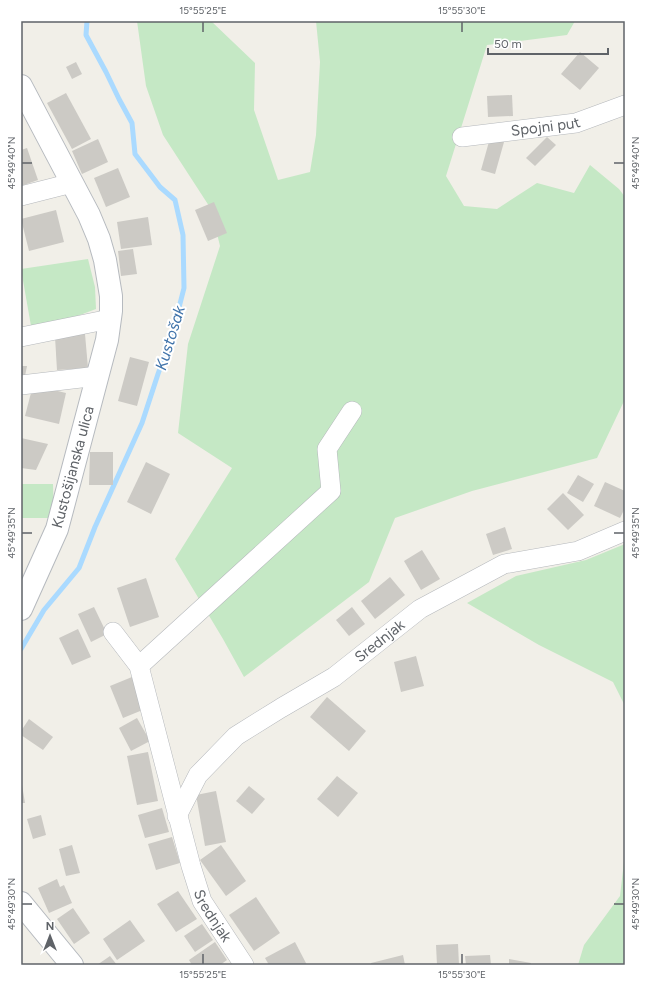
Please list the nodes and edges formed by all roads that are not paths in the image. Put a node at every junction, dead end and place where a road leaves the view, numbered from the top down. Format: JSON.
{"nodes":[{"id":1,"x":21,"y":86,"type":"edge"},
{"id":2,"x":625,"y":105,"type":"edge"},
{"id":3,"x":462,"y":137,"type":"dead end"},
{"id":4,"x":72,"y":183,"type":"junction"},
{"id":5,"x":21,"y":196,"type":"edge"},
{"id":6,"x":110,"y":319,"type":"junction"},
{"id":7,"x":21,"y":337,"type":"edge"},
{"id":8,"x":98,"y":376,"type":"junction"},
{"id":9,"x":21,"y":385,"type":"edge"},
{"id":10,"x":352,"y":412,"type":"dead end"},
{"id":11,"x":625,"y":531,"type":"edge"},
{"id":12,"x":21,"y":609,"type":"edge"},
{"id":13,"x":113,"y":632,"type":"dead end"},
{"id":14,"x":139,"y":666,"type":"junction"},
{"id":15,"x":177,"y":816,"type":"junction"},
{"id":16,"x":21,"y":903,"type":"edge"},
{"id":17,"x":72,"y":965,"type":"edge"},
{"id":18,"x":244,"y":965,"type":"edge"}],
"edges":[{"from":1,"to":4,"type":"street","name":"Kustošijanska ulica"},
{"from":2,"to":3,"type":"street","name":"Spojni put"},
{"from":4,"to":5,"type":"street"},
{"from":4,"to":6,"type":"street","name":"Kustošijanska ulica"},
{"from":6,"to":7,"type":"street"},
{"from":6,"to":8,"type":"street","name":"Kustošijanska ulica"},
{"from":8,"to":9,"type":"street"},
{"from":8,"to":12,"type":"street","name":"Kustošijanska ulica"},
{"from":10,"to":14,"type":"street"},
{"from":11,"to":15,"type":"street","name":"Srednjak"},
{"from":13,"to":14,"type":"street","name":"Srednjak"},
{"from":14,"to":15,"type":"street","name":"Srednjak"},
{"from":15,"to":18,"type":"street","name":"Srednjak"},
{"from":16,"to":17,"type":"street"}]}
